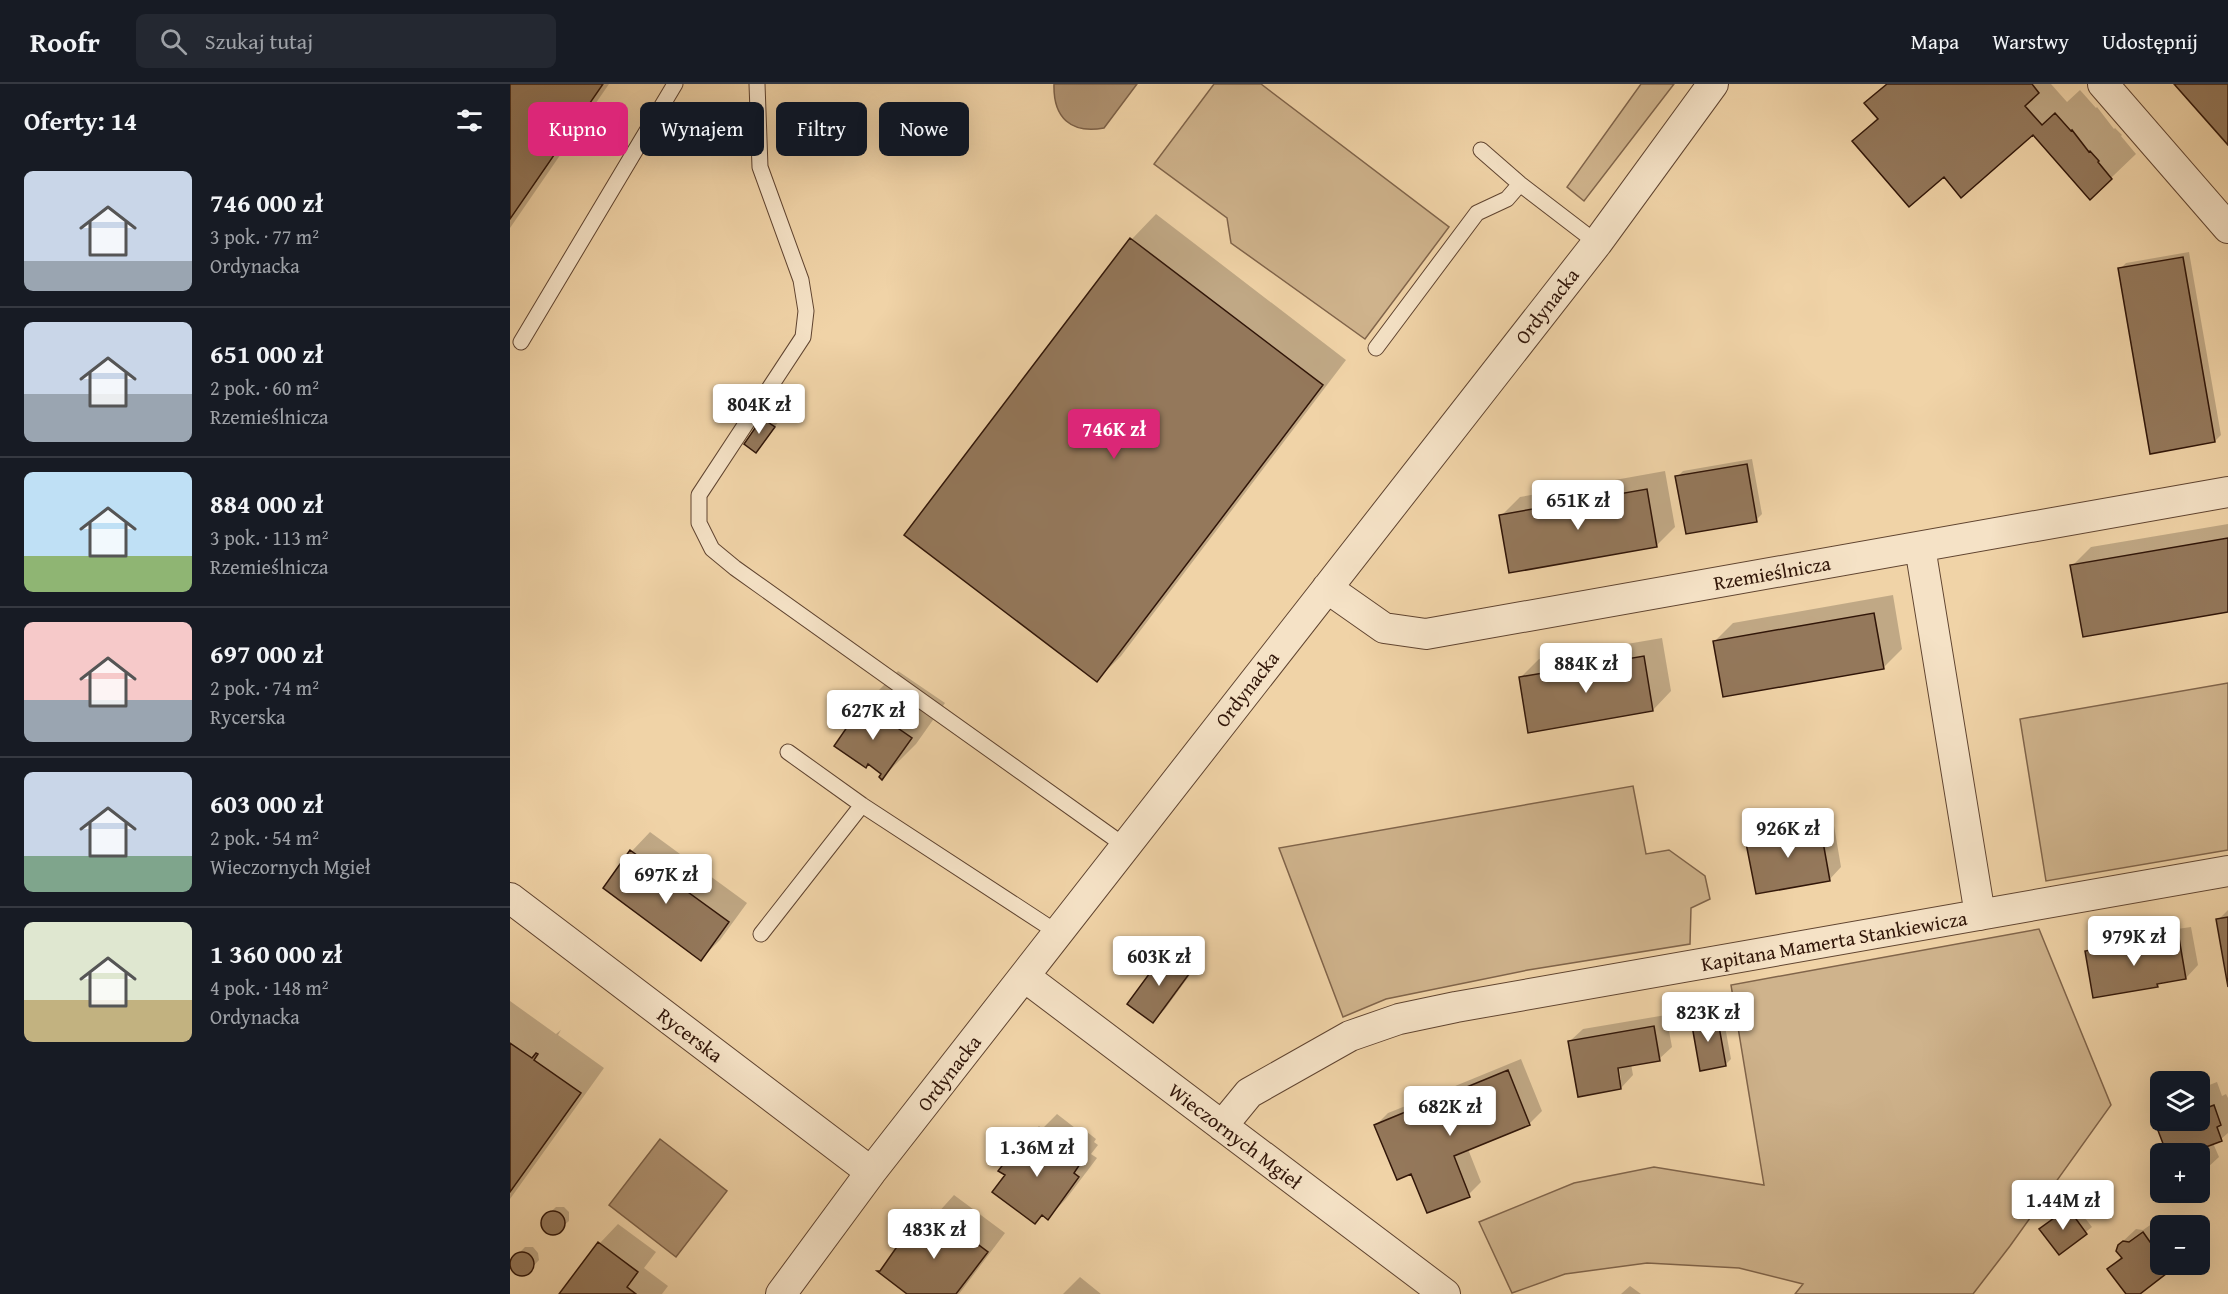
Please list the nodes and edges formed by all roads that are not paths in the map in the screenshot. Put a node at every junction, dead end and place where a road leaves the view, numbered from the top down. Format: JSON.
{"nodes":[{"id":1,"x":675,"y":84,"type":"edge"},
{"id":2,"x":757,"y":84,"type":"edge"},
{"id":3,"x":1713,"y":84,"type":"edge"},
{"id":4,"x":2103,"y":84,"type":"edge"},
{"id":5,"x":1481,"y":150,"type":"dead end"},
{"id":6,"x":1520,"y":184,"type":"junction"},
{"id":7,"x":2228,"y":228,"type":"edge"},
{"id":8,"x":1597,"y":243,"type":"junction"},
{"id":9,"x":521,"y":342,"type":"dead end"},
{"id":10,"x":1376,"y":348,"type":"dead end"},
{"id":11,"x":2228,"y":492,"type":"edge"},
{"id":12,"x":1920,"y":548,"type":"junction"},
{"id":13,"x":1327,"y":588,"type":"junction"},
{"id":14,"x":788,"y":752,"type":"dead end"},
{"id":15,"x":862,"y":805,"type":"junction"},
{"id":16,"x":1125,"y":846,"type":"junction"},
{"id":17,"x":2228,"y":872,"type":"edge"},
{"id":18,"x":510,"y":898,"type":"edge"},
{"id":19,"x":1980,"y":915,"type":"junction"},
{"id":20,"x":1058,"y":933,"type":"junction"},
{"id":21,"x":761,"y":934,"type":"dead end"},
{"id":22,"x":1025,"y":977,"type":"junction"},
{"id":23,"x":1222,"y":1126,"type":"junction"},
{"id":24,"x":871,"y":1172,"type":"junction"},
{"id":25,"x":781,"y":1294,"type":"edge"},
{"id":26,"x":1444,"y":1294,"type":"edge"}],
"edges":[{"from":1,"to":9,"type":"lane"},
{"from":2,"to":16,"type":"lane"},
{"from":3,"to":8,"type":"street","name":"Ordynacka"},
{"from":4,"to":7,"type":"street"},
{"from":5,"to":6,"type":"lane"},
{"from":6,"to":8,"type":"lane"},
{"from":6,"to":10,"type":"lane"},
{"from":8,"to":13,"type":"street","name":"Ordynacka"},
{"from":11,"to":12,"type":"street","name":"Rzemieślnicza"},
{"from":12,"to":13,"type":"street","name":"Rzemieślnicza"},
{"from":12,"to":19,"type":"street"},
{"from":13,"to":16,"type":"street","name":"Ordynacka"},
{"from":14,"to":15,"type":"lane"},
{"from":15,"to":20,"type":"lane"},
{"from":15,"to":21,"type":"lane"},
{"from":16,"to":20,"type":"street","name":"Ordynacka"},
{"from":17,"to":19,"type":"street","name":"Kapitana Mamerta Stankiewicza"},
{"from":18,"to":24,"type":"street","name":"Rycerska"},
{"from":19,"to":23,"type":"street","name":"Kapitana Mamerta Stankiewicza"},
{"from":20,"to":22,"type":"street","name":"Ordynacka"},
{"from":22,"to":23,"type":"street","name":"Wieczornych Mgieł"},
{"from":22,"to":24,"type":"street","name":"Ordynacka"},
{"from":23,"to":26,"type":"street","name":"Wieczornych Mgieł"},
{"from":24,"to":25,"type":"street","name":"Ordynacka"}]}
